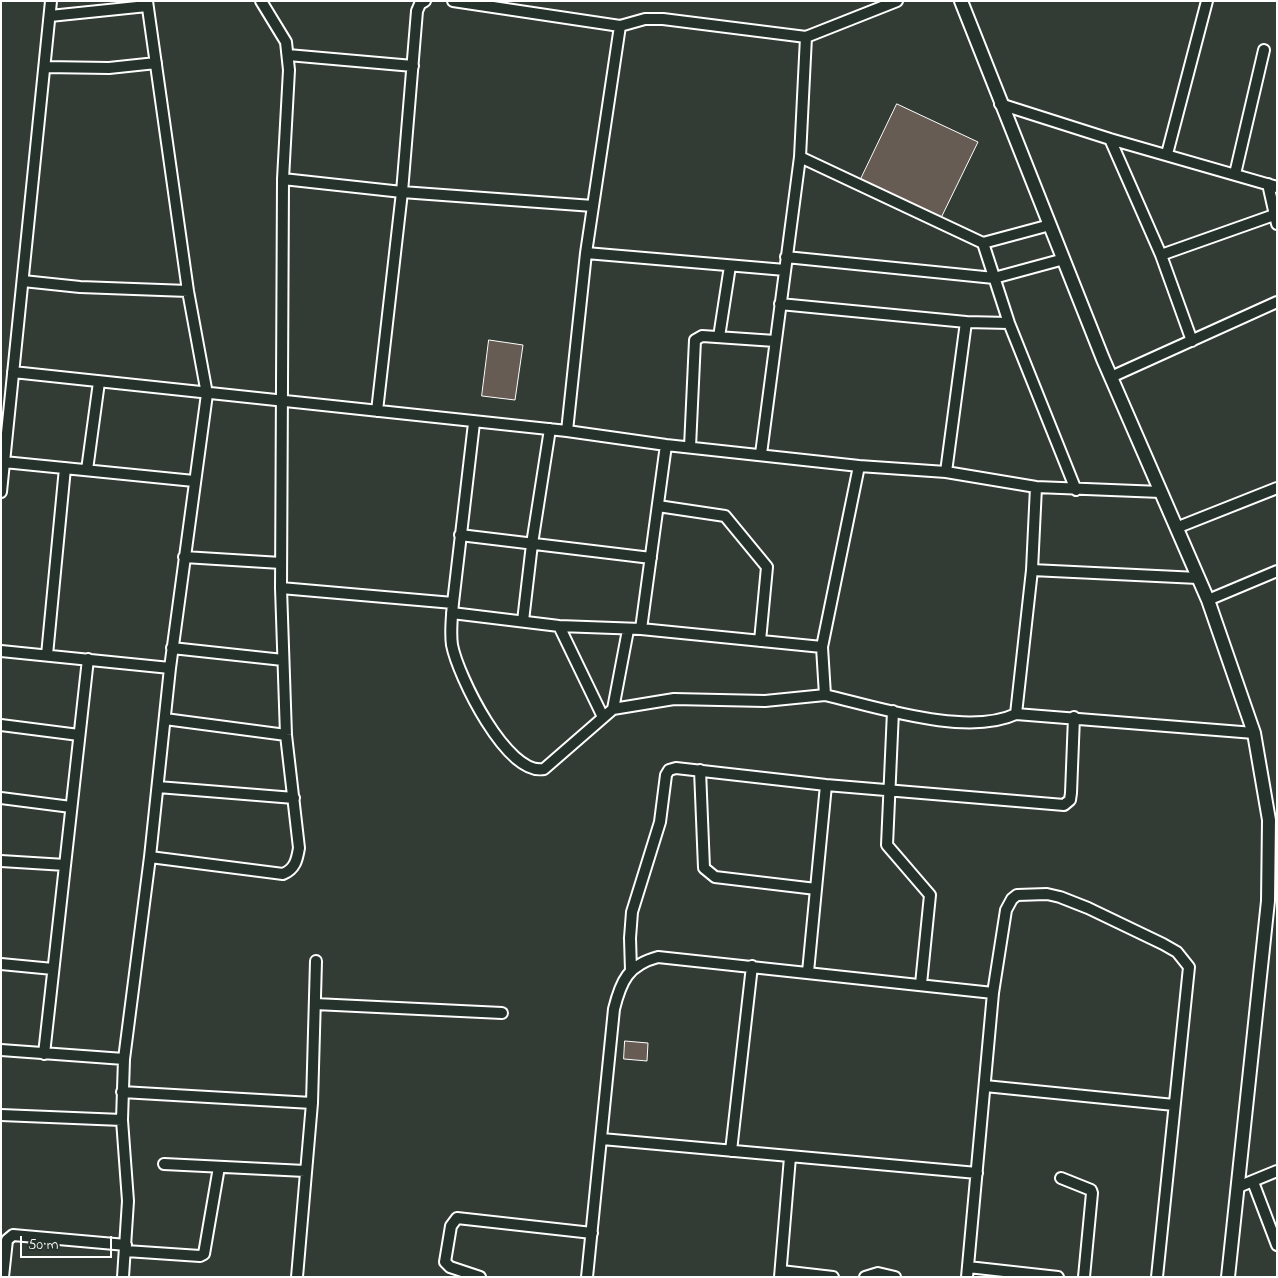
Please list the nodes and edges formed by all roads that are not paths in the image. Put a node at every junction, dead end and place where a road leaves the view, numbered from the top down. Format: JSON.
{"nodes":[{"id":1,"x":52,"y":1,"type":"edge"},
{"id":2,"x":261,"y":1,"type":"edge"},
{"id":3,"x":426,"y":1,"type":"edge"},
{"id":4,"x":454,"y":1,"type":"edge"},
{"id":5,"x":897,"y":1,"type":"edge"},
{"id":6,"x":961,"y":1,"type":"edge"},
{"id":7,"x":1207,"y":1,"type":"edge"},
{"id":8,"x":147,"y":4,"type":"edge"},
{"id":9,"x":50,"y":16,"type":"junction"},
{"id":10,"x":620,"y":26,"type":"junction"},
{"id":11,"x":806,"y":37,"type":"junction"},
{"id":12,"x":1264,"y":50,"type":"dead end"},
{"id":13,"x":288,"y":55,"type":"junction"},
{"id":14,"x":156,"y":63,"type":"junction"},
{"id":15,"x":413,"y":66,"type":"junction"},
{"id":16,"x":45,"y":67,"type":"junction"},
{"id":17,"x":1000,"y":104,"type":"junction"},
{"id":18,"x":1110,"y":139,"type":"junction"},
{"id":19,"x":1167,"y":154,"type":"junction"},
{"id":20,"x":800,"y":157,"type":"junction"},
{"id":21,"x":1235,"y":174,"type":"junction"},
{"id":22,"x":283,"y":179,"type":"junction"},
{"id":23,"x":1272,"y":186,"type":"edge"},
{"id":24,"x":402,"y":192,"type":"junction"},
{"id":25,"x":593,"y":206,"type":"junction"},
{"id":26,"x":1275,"y":219,"type":"edge"},
{"id":27,"x":1050,"y":225,"type":"junction"},
{"id":28,"x":983,"y":243,"type":"junction"},
{"id":29,"x":586,"y":253,"type":"junction"},
{"id":30,"x":1161,"y":255,"type":"junction"},
{"id":31,"x":786,"y":258,"type":"junction"},
{"id":32,"x":1064,"y":259,"type":"junction"},
{"id":33,"x":730,"y":266,"type":"junction"},
{"id":34,"x":785,"y":270,"type":"junction"},
{"id":35,"x":994,"y":278,"type":"junction"},
{"id":36,"x":23,"y":282,"type":"junction"},
{"id":37,"x":188,"y":291,"type":"junction"},
{"id":38,"x":1277,"y":302,"type":"edge"},
{"id":39,"x":780,"y":304,"type":"junction"},
{"id":40,"x":966,"y":322,"type":"junction"},
{"id":41,"x":1009,"y":323,"type":"junction"},
{"id":42,"x":719,"y":337,"type":"junction"},
{"id":43,"x":775,"y":341,"type":"junction"},
{"id":44,"x":1192,"y":341,"type":"junction"},
{"id":45,"x":13,"y":372,"type":"junction"},
{"id":46,"x":1111,"y":377,"type":"junction"},
{"id":47,"x":99,"y":382,"type":"junction"},
{"id":48,"x":207,"y":394,"type":"junction"},
{"id":49,"x":282,"y":400,"type":"junction"},
{"id":50,"x":377,"y":411,"type":"junction"},
{"id":51,"x":474,"y":422,"type":"junction"},
{"id":52,"x":550,"y":429,"type":"junction"},
{"id":53,"x":567,"y":431,"type":"junction"},
{"id":54,"x":666,"y":444,"type":"junction"},
{"id":55,"x":690,"y":447,"type":"junction"},
{"id":56,"x":761,"y":454,"type":"junction"},
{"id":57,"x":4,"y":462,"type":"junction"},
{"id":58,"x":859,"y":466,"type":"junction"},
{"id":59,"x":65,"y":468,"type":"junction"},
{"id":60,"x":87,"y":470,"type":"junction"},
{"id":61,"x":946,"y":472,"type":"junction"},
{"id":62,"x":194,"y":481,"type":"junction"},
{"id":63,"x":1036,"y":488,"type":"junction"},
{"id":64,"x":1277,"y":488,"type":"edge"},
{"id":65,"x":1076,"y":490,"type":"junction"},
{"id":66,"x":1,"y":492,"type":"edge"},
{"id":67,"x":1161,"y":492,"type":"junction"},
{"id":68,"x":658,"y":506,"type":"junction"},
{"id":69,"x":1176,"y":528,"type":"junction"},
{"id":70,"x":460,"y":535,"type":"junction"},
{"id":71,"x":532,"y":544,"type":"junction"},
{"id":72,"x":184,"y":557,"type":"junction"},
{"id":73,"x":651,"y":558,"type":"junction"},
{"id":74,"x":281,"y":564,"type":"junction"},
{"id":75,"x":1032,"y":570,"type":"junction"},
{"id":76,"x":1277,"y":571,"type":"edge"},
{"id":77,"x":1198,"y":578,"type":"junction"},
{"id":78,"x":281,"y":588,"type":"junction"},
{"id":79,"x":1208,"y":600,"type":"junction"},
{"id":80,"x":452,"y":608,"type":"junction"},
{"id":81,"x":523,"y":621,"type":"junction"},
{"id":82,"x":559,"y":626,"type":"junction"},
{"id":83,"x":641,"y":629,"type":"junction"},
{"id":84,"x":628,"y":630,"type":"junction"},
{"id":85,"x":760,"y":641,"type":"junction"},
{"id":86,"x":822,"y":647,"type":"junction"},
{"id":87,"x":172,"y":648,"type":"junction"},
{"id":88,"x":1,"y":651,"type":"edge"},
{"id":89,"x":47,"y":655,"type":"junction"},
{"id":90,"x":88,"y":658,"type":"junction"},
{"id":91,"x":283,"y":660,"type":"junction"},
{"id":92,"x":170,"y":668,"type":"junction"},
{"id":93,"x":825,"y":695,"type":"junction"},
{"id":94,"x":613,"y":709,"type":"junction"},
{"id":95,"x":893,"y":711,"type":"junction"},
{"id":96,"x":1016,"y":714,"type":"junction"},
{"id":97,"x":602,"y":717,"type":"junction"},
{"id":98,"x":1074,"y":717,"type":"junction"},
{"id":99,"x":165,"y":719,"type":"junction"},
{"id":100,"x":1,"y":725,"type":"edge"},
{"id":101,"x":1254,"y":733,"type":"junction"},
{"id":102,"x":80,"y":734,"type":"junction"},
{"id":103,"x":286,"y":735,"type":"junction"},
{"id":104,"x":700,"y":770,"type":"junction"},
{"id":105,"x":826,"y":785,"type":"junction"},
{"id":106,"x":158,"y":787,"type":"junction"},
{"id":107,"x":889,"y":791,"type":"junction"},
{"id":108,"x":1,"y":798,"type":"edge"},
{"id":109,"x":294,"y":798,"type":"junction"},
{"id":110,"x":71,"y":806,"type":"junction"},
{"id":111,"x":1273,"y":847,"type":"edge"},
{"id":112,"x":150,"y":857,"type":"junction"},
{"id":113,"x":1,"y":861,"type":"edge"},
{"id":114,"x":64,"y":865,"type":"junction"},
{"id":115,"x":816,"y":889,"type":"junction"},
{"id":116,"x":316,"y":960,"type":"dead end"},
{"id":117,"x":1,"y":964,"type":"edge"},
{"id":118,"x":752,"y":966,"type":"junction"},
{"id":119,"x":53,"y":969,"type":"junction"},
{"id":120,"x":631,"y":971,"type":"junction"},
{"id":121,"x":808,"y":972,"type":"junction"},
{"id":122,"x":921,"y":984,"type":"junction"},
{"id":123,"x":993,"y":993,"type":"junction"},
{"id":124,"x":314,"y":1004,"type":"junction"},
{"id":125,"x":502,"y":1013,"type":"dead end"},
{"id":126,"x":1,"y":1050,"type":"edge"},
{"id":127,"x":44,"y":1054,"type":"junction"},
{"id":128,"x":124,"y":1059,"type":"junction"},
{"id":129,"x":985,"y":1086,"type":"junction"},
{"id":130,"x":122,"y":1092,"type":"junction"},
{"id":131,"x":312,"y":1103,"type":"junction"},
{"id":132,"x":1174,"y":1105,"type":"junction"},
{"id":133,"x":1,"y":1115,"type":"edge"},
{"id":134,"x":122,"y":1120,"type":"junction"},
{"id":135,"x":602,"y":1140,"type":"junction"},
{"id":136,"x":731,"y":1152,"type":"junction"},
{"id":137,"x":790,"y":1157,"type":"junction"},
{"id":138,"x":164,"y":1164,"type":"dead end"},
{"id":139,"x":219,"y":1167,"type":"junction"},
{"id":140,"x":305,"y":1171,"type":"junction"},
{"id":141,"x":1277,"y":1171,"type":"edge"},
{"id":142,"x":977,"y":1173,"type":"junction"},
{"id":143,"x":1061,"y":1178,"type":"dead end"},
{"id":144,"x":1253,"y":1182,"type":"junction"},
{"id":145,"x":1238,"y":1187,"type":"junction"},
{"id":146,"x":592,"y":1234,"type":"junction"},
{"id":147,"x":1277,"y":1244,"type":"edge"},
{"id":148,"x":126,"y":1248,"type":"junction"},
{"id":149,"x":968,"y":1272,"type":"edge"},
{"id":150,"x":781,"y":1274,"type":"edge"},
{"id":151,"x":1040,"y":1276,"type":"edge"},
{"id":152,"x":3,"y":1277,"type":"edge"},
{"id":153,"x":123,"y":1277,"type":"edge"},
{"id":154,"x":297,"y":1277,"type":"edge"},
{"id":155,"x":480,"y":1277,"type":"edge"},
{"id":156,"x":587,"y":1277,"type":"edge"},
{"id":157,"x":833,"y":1277,"type":"edge"},
{"id":158,"x":865,"y":1277,"type":"edge"},
{"id":159,"x":895,"y":1277,"type":"edge"},
{"id":160,"x":1058,"y":1277,"type":"edge"},
{"id":161,"x":1084,"y":1277,"type":"edge"},
{"id":162,"x":1157,"y":1277,"type":"edge"},
{"id":163,"x":1228,"y":1277,"type":"edge"}],
"edges":[{"from":1,"to":9,"type":"street"},
{"from":2,"to":13,"type":"street"},
{"from":3,"to":15,"type":"street"},
{"from":4,"to":10,"type":"street"},
{"from":5,"to":11,"type":"street"},
{"from":6,"to":17,"type":"street"},
{"from":7,"to":19,"type":"street"},
{"from":8,"to":9,"type":"street"},
{"from":8,"to":14,"type":"street"},
{"from":9,"to":16,"type":"street"},
{"from":10,"to":11,"type":"street"},
{"from":10,"to":25,"type":"street"},
{"from":11,"to":20,"type":"street"},
{"from":12,"to":21,"type":"street"},
{"from":13,"to":15,"type":"street"},
{"from":13,"to":22,"type":"street"},
{"from":14,"to":16,"type":"street"},
{"from":14,"to":37,"type":"street"},
{"from":15,"to":24,"type":"street"},
{"from":16,"to":36,"type":"street"},
{"from":17,"to":18,"type":"street"},
{"from":17,"to":27,"type":"street"},
{"from":18,"to":19,"type":"street"},
{"from":18,"to":30,"type":"street"},
{"from":19,"to":21,"type":"street"},
{"from":20,"to":28,"type":"street"},
{"from":20,"to":31,"type":"street"},
{"from":21,"to":23,"type":"street"},
{"from":22,"to":24,"type":"street"},
{"from":22,"to":49,"type":"street"},
{"from":23,"to":26,"type":"street"},
{"from":24,"to":25,"type":"street"},
{"from":24,"to":50,"type":"street"},
{"from":25,"to":29,"type":"street"},
{"from":26,"to":30,"type":"street"},
{"from":27,"to":28,"type":"street"},
{"from":27,"to":32,"type":"street"},
{"from":28,"to":35,"type":"street"},
{"from":29,"to":33,"type":"street"},
{"from":29,"to":53,"type":"street"},
{"from":30,"to":44,"type":"street"},
{"from":31,"to":34,"type":"street"},
{"from":31,"to":35,"type":"street"},
{"from":32,"to":35,"type":"street"},
{"from":32,"to":46,"type":"street"},
{"from":33,"to":34,"type":"street"},
{"from":33,"to":42,"type":"street"},
{"from":34,"to":39,"type":"street"},
{"from":35,"to":41,"type":"street"},
{"from":36,"to":37,"type":"street"},
{"from":36,"to":45,"type":"street"},
{"from":37,"to":48,"type":"street"},
{"from":38,"to":44,"type":"street"},
{"from":39,"to":40,"type":"street"},
{"from":39,"to":43,"type":"street"},
{"from":40,"to":41,"type":"street"},
{"from":40,"to":61,"type":"street"},
{"from":41,"to":65,"type":"street"},
{"from":42,"to":43,"type":"street"},
{"from":42,"to":55,"type":"street"},
{"from":43,"to":56,"type":"street"},
{"from":44,"to":46,"type":"street"},
{"from":45,"to":47,"type":"street"},
{"from":45,"to":57,"type":"street"},
{"from":46,"to":67,"type":"street"},
{"from":47,"to":48,"type":"street"},
{"from":47,"to":60,"type":"street"},
{"from":48,"to":49,"type":"street"},
{"from":48,"to":62,"type":"street"},
{"from":49,"to":50,"type":"street"},
{"from":49,"to":74,"type":"street"},
{"from":50,"to":51,"type":"street"},
{"from":51,"to":52,"type":"street"},
{"from":51,"to":70,"type":"street"},
{"from":52,"to":53,"type":"street"},
{"from":52,"to":71,"type":"street"},
{"from":53,"to":54,"type":"street"},
{"from":54,"to":55,"type":"street"},
{"from":54,"to":68,"type":"street"},
{"from":55,"to":56,"type":"street"},
{"from":56,"to":58,"type":"street"},
{"from":57,"to":59,"type":"street"},
{"from":57,"to":66,"type":"street"},
{"from":58,"to":61,"type":"street"},
{"from":58,"to":86,"type":"street"},
{"from":59,"to":60,"type":"street"},
{"from":59,"to":89,"type":"street"},
{"from":60,"to":62,"type":"street"},
{"from":61,"to":63,"type":"street"},
{"from":62,"to":72,"type":"street"},
{"from":63,"to":65,"type":"street"},
{"from":63,"to":75,"type":"street"},
{"from":64,"to":69,"type":"street"},
{"from":65,"to":67,"type":"street"},
{"from":67,"to":69,"type":"street"},
{"from":68,"to":73,"type":"street"},
{"from":68,"to":85,"type":"street"},
{"from":69,"to":77,"type":"street"},
{"from":70,"to":71,"type":"street"},
{"from":70,"to":80,"type":"street"},
{"from":71,"to":73,"type":"street"},
{"from":71,"to":81,"type":"street"},
{"from":72,"to":74,"type":"street"},
{"from":72,"to":87,"type":"street"},
{"from":73,"to":83,"type":"street"},
{"from":74,"to":78,"type":"street"},
{"from":75,"to":77,"type":"street"},
{"from":75,"to":96,"type":"street"},
{"from":76,"to":79,"type":"street"},
{"from":77,"to":79,"type":"street"},
{"from":78,"to":80,"type":"street"},
{"from":78,"to":91,"type":"street"},
{"from":79,"to":101,"type":"street"},
{"from":80,"to":81,"type":"street"},
{"from":80,"to":97,"type":"street"},
{"from":81,"to":82,"type":"street"},
{"from":82,"to":84,"type":"street"},
{"from":82,"to":97,"type":"street"},
{"from":83,"to":84,"type":"street"},
{"from":83,"to":85,"type":"street"},
{"from":84,"to":94,"type":"street"},
{"from":85,"to":86,"type":"street"},
{"from":86,"to":93,"type":"street"},
{"from":87,"to":91,"type":"street"},
{"from":87,"to":92,"type":"street"},
{"from":88,"to":89,"type":"street"},
{"from":89,"to":90,"type":"street"},
{"from":90,"to":92,"type":"street"},
{"from":90,"to":102,"type":"street"},
{"from":91,"to":103,"type":"street"},
{"from":92,"to":99,"type":"street"},
{"from":93,"to":94,"type":"street"},
{"from":93,"to":95,"type":"street"},
{"from":94,"to":97,"type":"street"},
{"from":95,"to":96,"type":"street"},
{"from":95,"to":107,"type":"street"},
{"from":96,"to":98,"type":"street"},
{"from":98,"to":101,"type":"street"},
{"from":98,"to":107,"type":"street"},
{"from":99,"to":103,"type":"street"},
{"from":99,"to":106,"type":"street"},
{"from":100,"to":102,"type":"street"},
{"from":101,"to":111,"type":"street"},
{"from":102,"to":110,"type":"street"},
{"from":103,"to":109,"type":"street"},
{"from":104,"to":105,"type":"street"},
{"from":104,"to":115,"type":"street"},
{"from":104,"to":120,"type":"street"},
{"from":105,"to":107,"type":"street"},
{"from":105,"to":115,"type":"street"},
{"from":106,"to":109,"type":"street"},
{"from":106,"to":112,"type":"street"},
{"from":107,"to":122,"type":"street"},
{"from":108,"to":110,"type":"street"},
{"from":109,"to":112,"type":"street"},
{"from":110,"to":114,"type":"street"},
{"from":111,"to":145,"type":"street"},
{"from":112,"to":128,"type":"street"},
{"from":113,"to":114,"type":"street"},
{"from":114,"to":119,"type":"street"},
{"from":115,"to":121,"type":"street"},
{"from":116,"to":124,"type":"street"},
{"from":117,"to":119,"type":"street"},
{"from":118,"to":120,"type":"street"},
{"from":118,"to":121,"type":"street"},
{"from":118,"to":136,"type":"street"},
{"from":119,"to":127,"type":"street"},
{"from":120,"to":135,"type":"street"},
{"from":121,"to":122,"type":"street"},
{"from":122,"to":123,"type":"street"},
{"from":123,"to":129,"type":"street"},
{"from":123,"to":132,"type":"street"},
{"from":124,"to":125,"type":"street"},
{"from":124,"to":131,"type":"street"},
{"from":126,"to":127,"type":"street"},
{"from":127,"to":128,"type":"street"},
{"from":128,"to":130,"type":"street"},
{"from":129,"to":132,"type":"street"},
{"from":129,"to":142,"type":"street"},
{"from":130,"to":131,"type":"street"},
{"from":130,"to":134,"type":"street"},
{"from":131,"to":140,"type":"street"},
{"from":132,"to":162,"type":"street"},
{"from":133,"to":134,"type":"street"},
{"from":134,"to":148,"type":"street"},
{"from":135,"to":136,"type":"street"},
{"from":135,"to":146,"type":"street"},
{"from":136,"to":137,"type":"street"},
{"from":137,"to":142,"type":"street"},
{"from":137,"to":150,"type":"street"},
{"from":138,"to":139,"type":"street"},
{"from":139,"to":140,"type":"street"},
{"from":139,"to":148,"type":"street"},
{"from":140,"to":154,"type":"street"},
{"from":141,"to":144,"type":"street"},
{"from":142,"to":149,"type":"street"},
{"from":143,"to":161,"type":"street"},
{"from":144,"to":145,"type":"street"},
{"from":144,"to":147,"type":"street"},
{"from":145,"to":163,"type":"street"},
{"from":146,"to":155,"type":"street"},
{"from":146,"to":156,"type":"street"},
{"from":148,"to":152,"type":"street"},
{"from":148,"to":153,"type":"street"},
{"from":149,"to":151,"type":"street"},
{"from":150,"to":157,"type":"street"},
{"from":151,"to":160,"type":"street"},
{"from":158,"to":159,"type":"street"}]}
